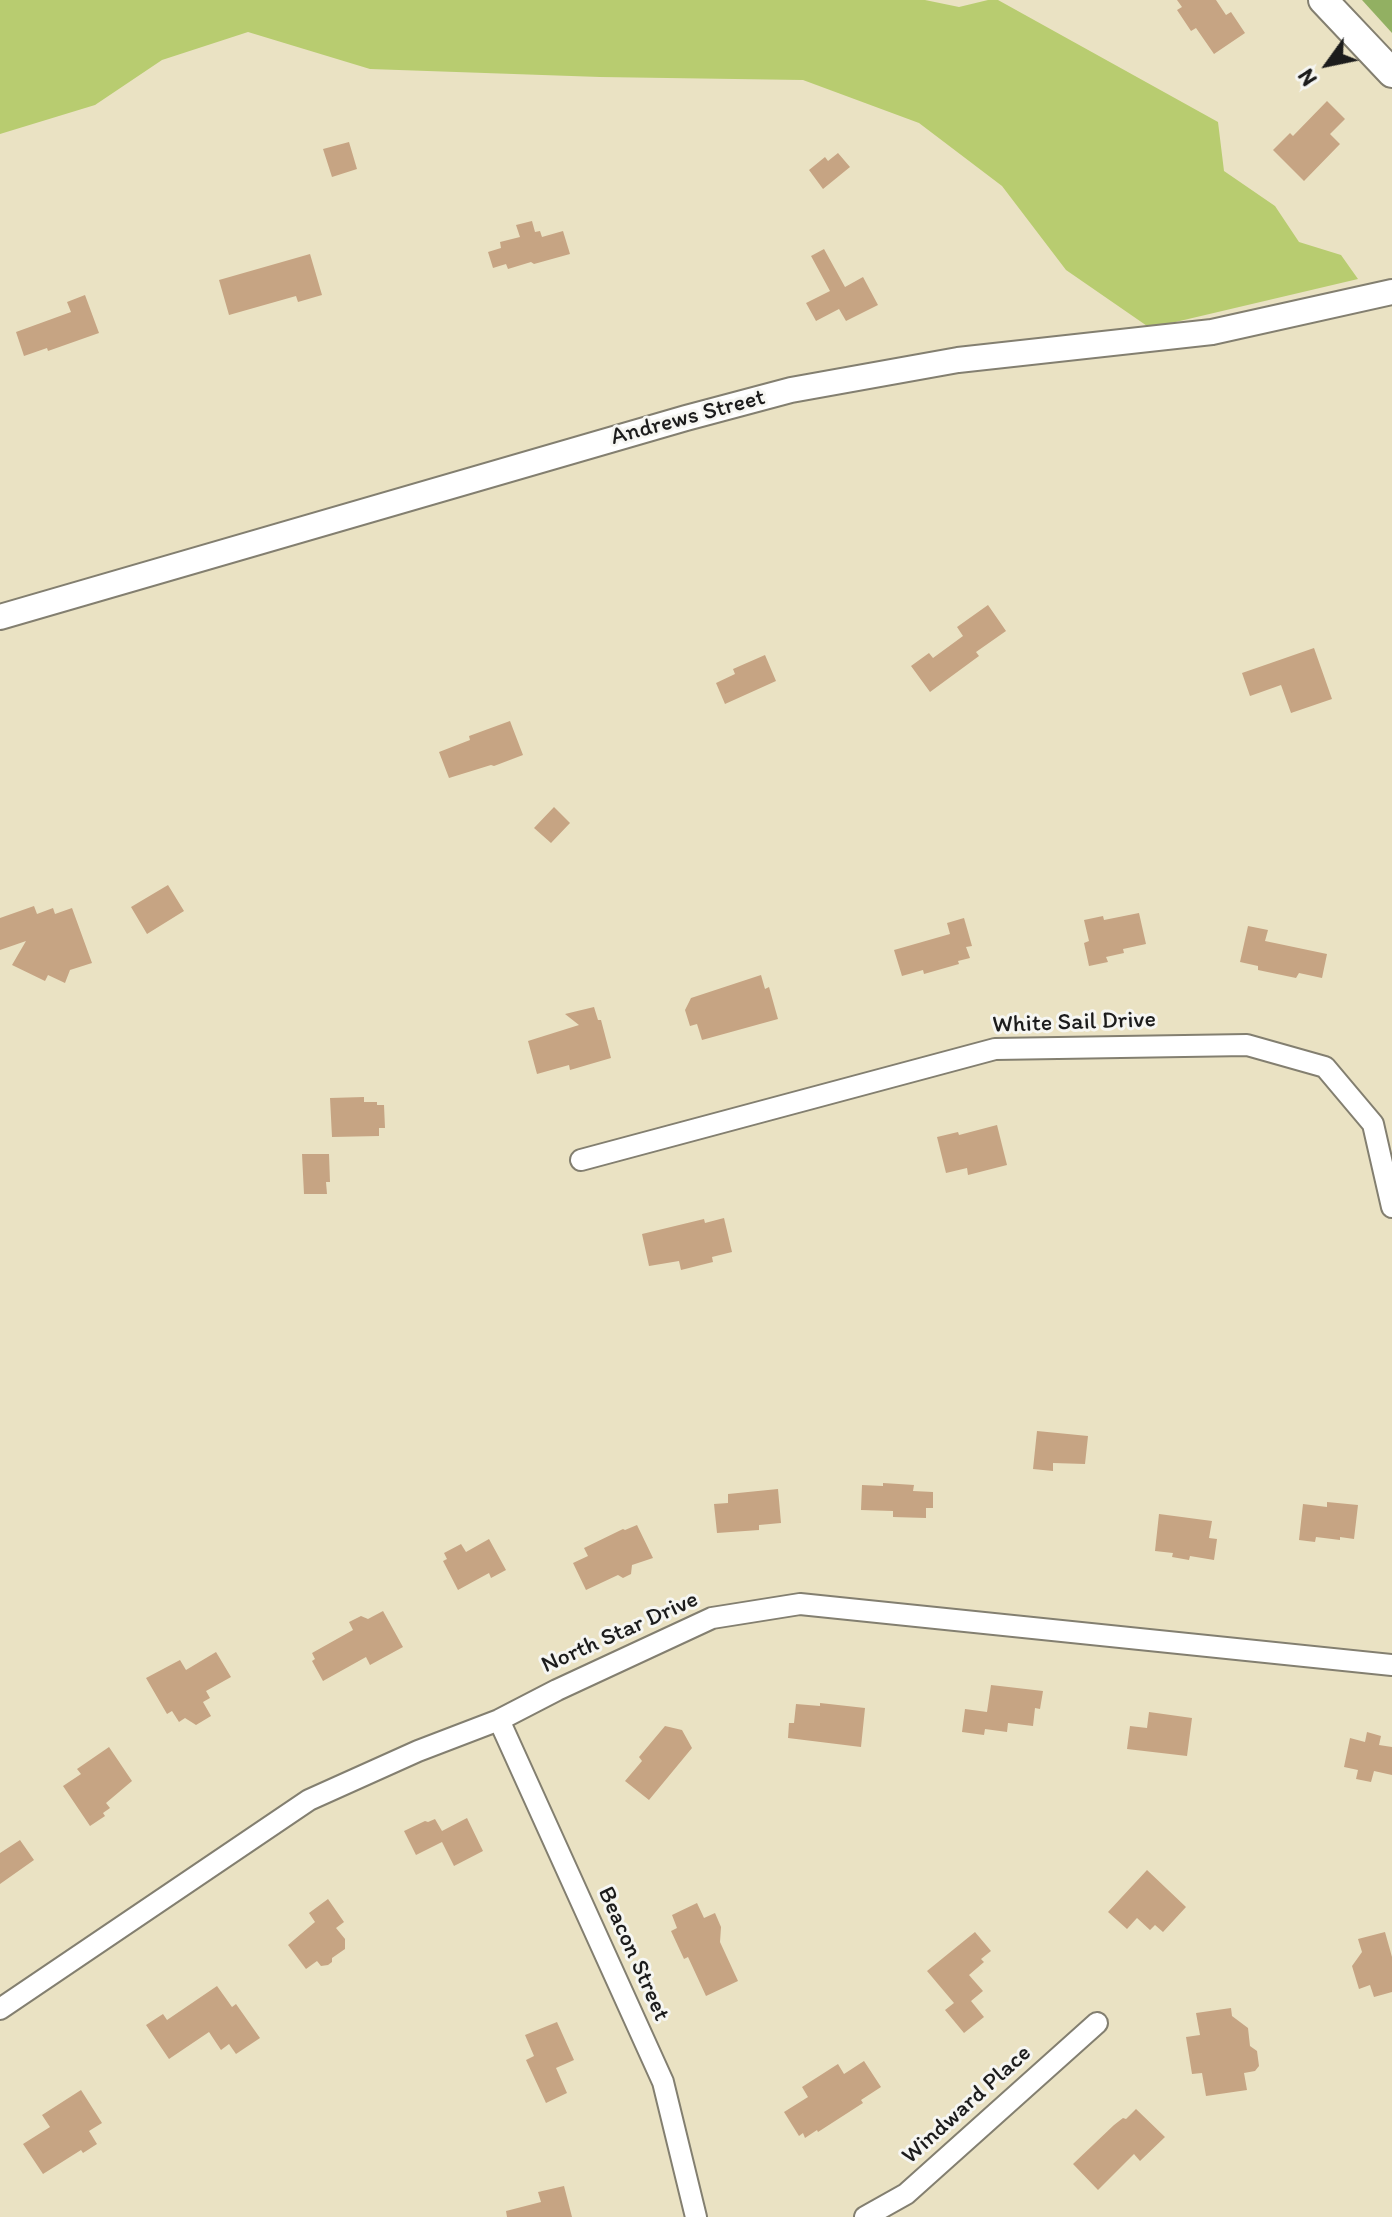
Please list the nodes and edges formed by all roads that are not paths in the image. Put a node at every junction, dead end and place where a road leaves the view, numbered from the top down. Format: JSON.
{"nodes":[{"id":1,"x":1323,"y":0,"type":"edge"},
{"id":2,"x":1392,"y":73,"type":"edge"},
{"id":3,"x":1392,"y":292,"type":"edge"},
{"id":4,"x":0,"y":617,"type":"edge"},
{"id":5,"x":581,"y":1160,"type":"dead end"},
{"id":6,"x":1392,"y":1207,"type":"edge"},
{"id":7,"x":1392,"y":1665,"type":"edge"},
{"id":8,"x":499,"y":1720,"type":"junction"},
{"id":9,"x":0,"y":2009,"type":"edge"},
{"id":10,"x":1097,"y":2023,"type":"dead end"},
{"id":11,"x":696,"y":2217,"type":"edge"},
{"id":12,"x":865,"y":2217,"type":"edge"}],
"edges":[{"from":1,"to":2,"type":"main road"},
{"from":3,"to":4,"type":"street","name":"Andrews Street"},
{"from":5,"to":6,"type":"street","name":"White Sail Drive"},
{"from":7,"to":8,"type":"street","name":"North Star Drive"},
{"from":8,"to":9,"type":"street","name":"North Star Drive"},
{"from":8,"to":11,"type":"street","name":"Beacon Street"},
{"from":10,"to":12,"type":"street","name":"Windward Place"}]}
